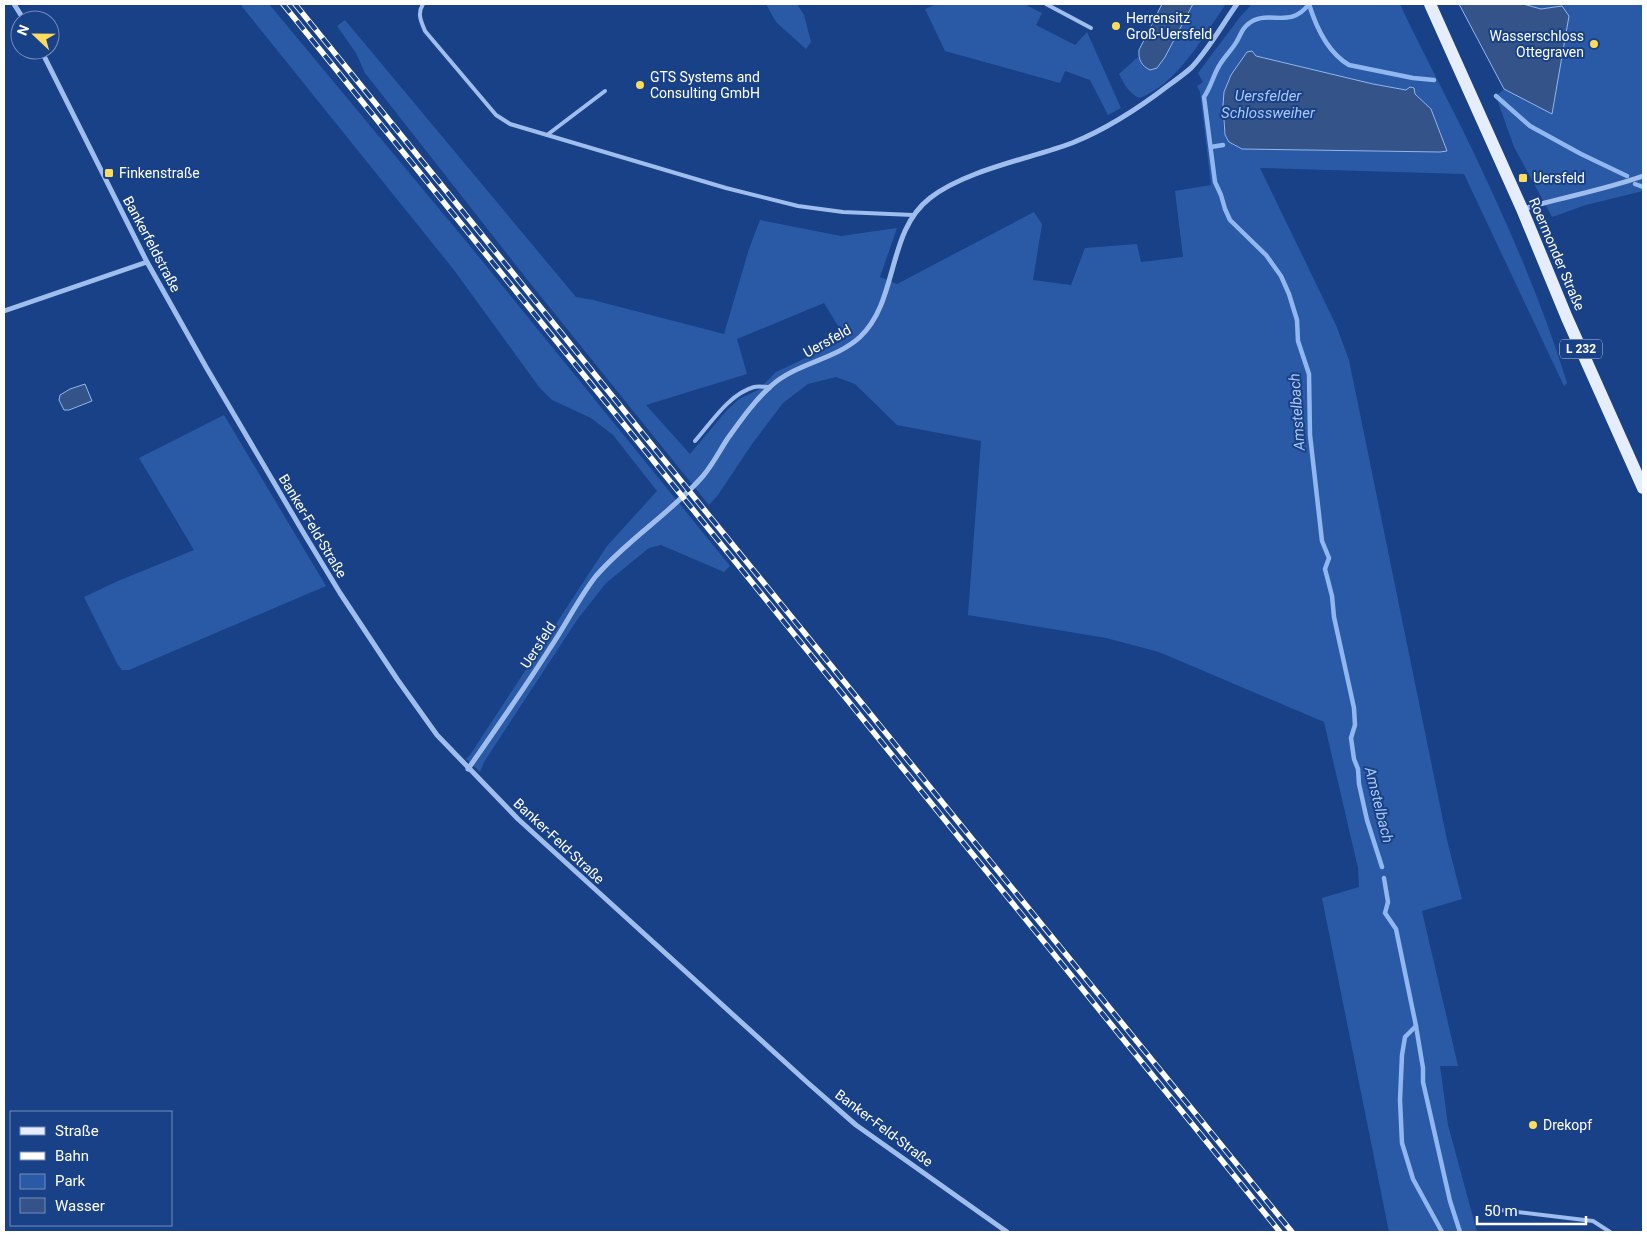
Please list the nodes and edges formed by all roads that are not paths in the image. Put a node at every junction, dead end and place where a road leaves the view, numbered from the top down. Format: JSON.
{"nodes":[{"id":1,"x":423,"y":4,"type":"edge"},
{"id":2,"x":1046,"y":4,"type":"edge"},
{"id":3,"x":1237,"y":4,"type":"edge"},
{"id":4,"x":1430,"y":4,"type":"edge"},
{"id":5,"x":1091,"y":28,"type":"dead end"},
{"id":6,"x":46,"y":60,"type":"edge"},
{"id":7,"x":606,"y":91,"type":"dead end"},
{"id":8,"x":547,"y":135,"type":"junction"},
{"id":9,"x":1643,"y":176,"type":"edge"},
{"id":10,"x":1522,"y":209,"type":"junction"},
{"id":11,"x":913,"y":215,"type":"junction"},
{"id":12,"x":147,"y":262,"type":"junction"},
{"id":13,"x":4,"y":310,"type":"edge"},
{"id":14,"x":206,"y":367,"type":"joint"},
{"id":15,"x":770,"y":387,"type":"junction"},
{"id":16,"x":695,"y":442,"type":"dead end"},
{"id":17,"x":1643,"y":488,"type":"edge"},
{"id":18,"x":468,"y":769,"type":"junction"},
{"id":19,"x":1500,"y":1210,"type":"dead end"},
{"id":20,"x":1007,"y":1232,"type":"edge"},
{"id":21,"x":1610,"y":1232,"type":"edge"}],
"edges":[{"from":1,"to":8,"type":"lane"},
{"from":2,"to":5,"type":"lane"},
{"from":3,"to":11,"type":"street","name":"Uersfeld"},
{"from":4,"to":10,"type":"main road","name":"Roermonder Straße","number":"L 232"},
{"from":6,"to":12,"type":"street","name":"Bankerfeldstraße"},
{"from":7,"to":8,"type":"lane"},
{"from":8,"to":11,"type":"lane"},
{"from":9,"to":10,"type":"street"},
{"from":10,"to":17,"type":"main road","name":"Roermonder Straße","number":"L 232"},
{"from":11,"to":15,"type":"street","name":"Uersfeld"},
{"from":12,"to":13,"type":"street"},
{"from":12,"to":14,"type":"street","name":"Bankerfeldstraße"},
{"from":14,"to":18,"type":"street","name":"Banker-Feld-Straße"},
{"from":15,"to":16,"type":"lane"},
{"from":15,"to":18,"type":"street","name":"Uersfeld"},
{"from":18,"to":20,"type":"street","name":"Banker-Feld-Straße"},
{"from":19,"to":21,"type":"lane"}]}
